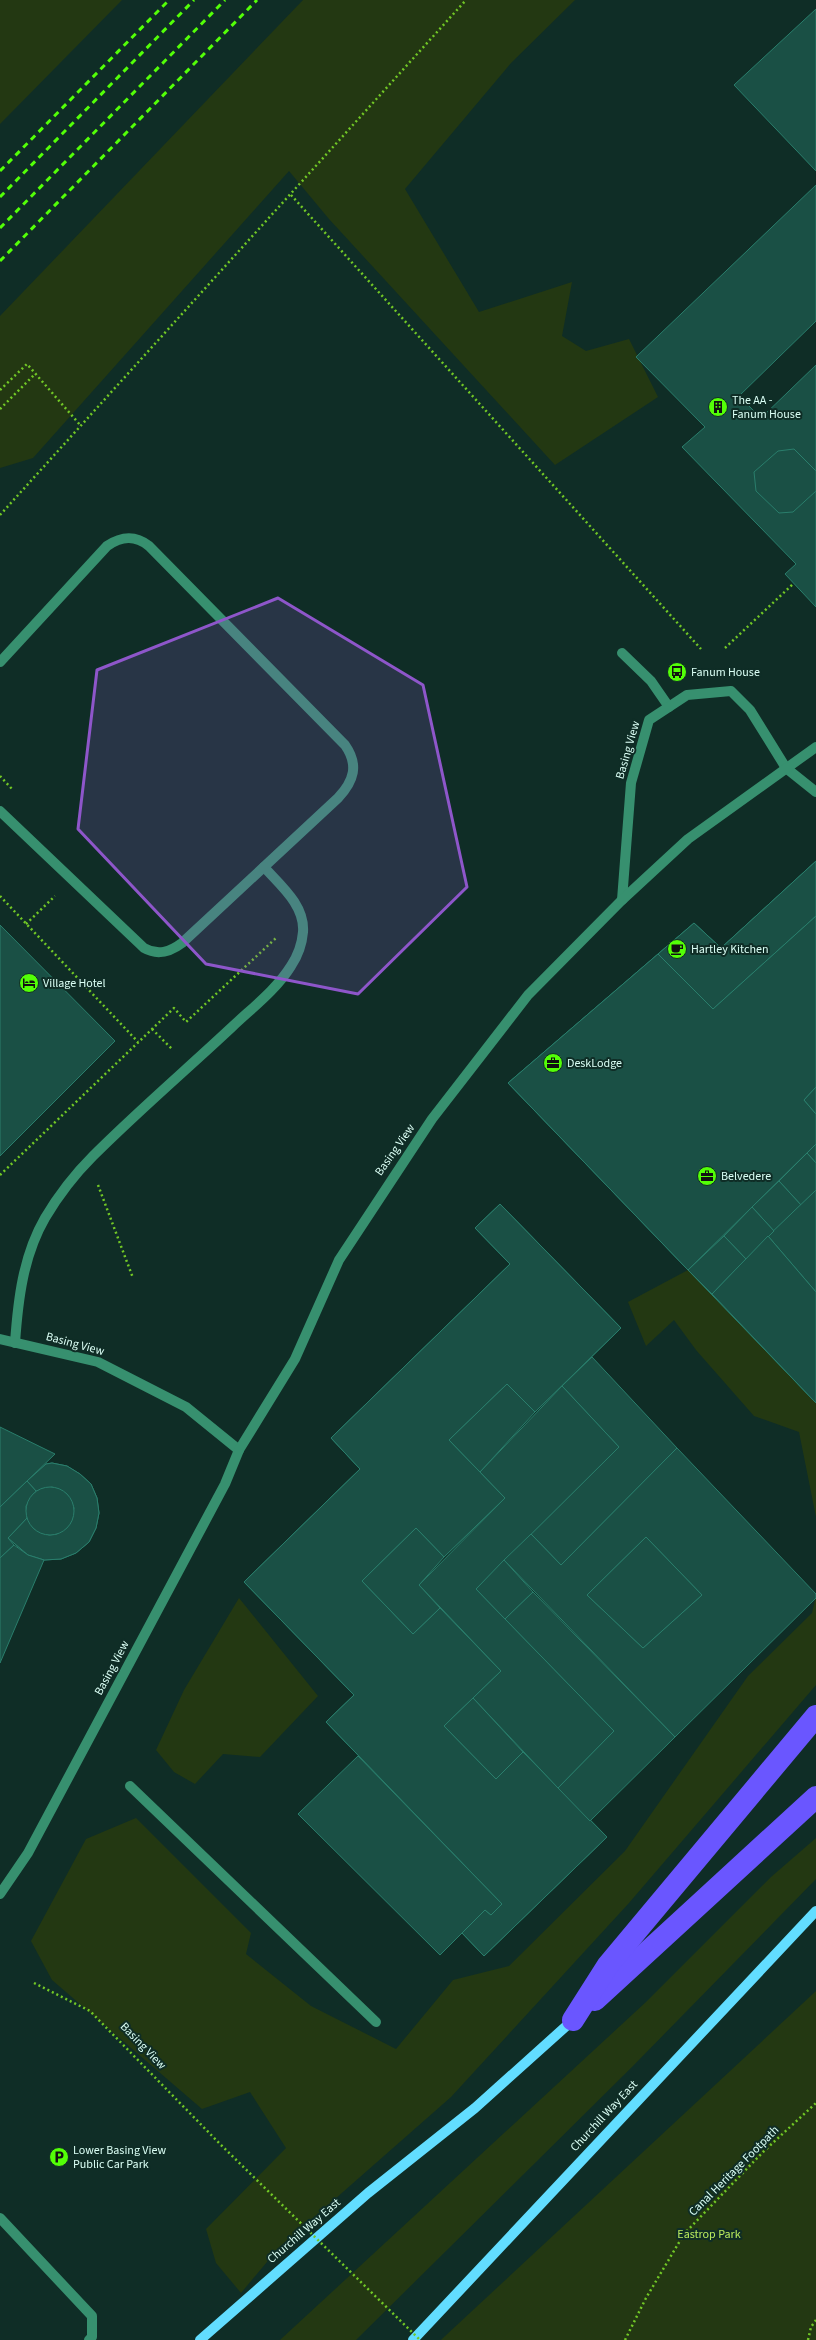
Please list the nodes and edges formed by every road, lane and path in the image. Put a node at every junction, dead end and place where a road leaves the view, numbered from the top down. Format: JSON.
{"nodes":[{"id":1,"x":466,"y":0,"type":"edge"},
{"id":2,"x":292,"y":195,"type":"junction"},
{"id":3,"x":35,"y":374,"type":"junction"},
{"id":4,"x":0,"y":390,"type":"edge"},
{"id":5,"x":0,"y":409,"type":"edge"},
{"id":6,"x":81,"y":426,"type":"junction"},
{"id":7,"x":0,"y":515,"type":"edge"},
{"id":8,"x":793,"y":584,"type":"dead end"},
{"id":9,"x":725,"y":648,"type":"dead end"},
{"id":10,"x":701,"y":649,"type":"dead end"},
{"id":11,"x":622,"y":653,"type":"dead end"},
{"id":12,"x":0,"y":662,"type":"edge"},
{"id":13,"x":669,"y":707,"type":"junction"},
{"id":14,"x":816,"y":746,"type":"edge"},
{"id":15,"x":786,"y":768,"type":"junction"},
{"id":16,"x":816,"y":792,"type":"edge"},
{"id":17,"x":0,"y":811,"type":"edge"},
{"id":18,"x":264,"y":867,"type":"junction"},
{"id":19,"x":0,"y":896,"type":"edge"},
{"id":20,"x":622,"y":900,"type":"junction"},
{"id":21,"x":300,"y":917,"type":"junction"},
{"id":22,"x":152,"y":1029,"type":"junction"},
{"id":23,"x":138,"y":1042,"type":"junction"},
{"id":24,"x":176,"y":1053,"type":"dead end"},
{"id":25,"x":0,"y":1175,"type":"edge"},
{"id":26,"x":100,"y":1188,"type":"dead end"},
{"id":27,"x":132,"y":1278,"type":"dead end"},
{"id":28,"x":0,"y":1339,"type":"edge"},
{"id":29,"x":15,"y":1343,"type":"junction"},
{"id":30,"x":239,"y":1450,"type":"junction"},
{"id":31,"x":816,"y":1716,"type":"edge"},
{"id":32,"x":130,"y":1786,"type":"dead end"},
{"id":33,"x":816,"y":1797,"type":"edge"},
{"id":34,"x":0,"y":1894,"type":"edge"},
{"id":35,"x":816,"y":1911,"type":"edge"},
{"id":36,"x":34,"y":1983,"type":"dead end"},
{"id":37,"x":573,"y":2020,"type":"junction"},
{"id":38,"x":376,"y":2022,"type":"dead end"},
{"id":39,"x":816,"y":2103,"type":"edge"},
{"id":40,"x":0,"y":2218,"type":"edge"},
{"id":41,"x":816,"y":2320,"type":"edge"},
{"id":42,"x":89,"y":2340,"type":"edge"},
{"id":43,"x":200,"y":2340,"type":"edge"},
{"id":44,"x":413,"y":2340,"type":"edge"},
{"id":45,"x":420,"y":2340,"type":"edge"},
{"id":46,"x":625,"y":2340,"type":"edge"},
{"id":47,"x":808,"y":2340,"type":"edge"}],
"edges":[{"from":1,"to":2,"type":"path"},
{"from":2,"to":6,"type":"path"},
{"from":2,"to":10,"type":"path"},
{"from":3,"to":4,"type":"path"},
{"from":3,"to":5,"type":"path"},
{"from":3,"to":6,"type":"path"},
{"from":6,"to":7,"type":"path"},
{"from":8,"to":9,"type":"path"},
{"from":11,"to":13,"type":"street"},
{"from":12,"to":18,"type":"street"},
{"from":13,"to":15,"type":"street","name":"Basing View"},
{"from":13,"to":20,"type":"street","name":"Basing View"},
{"from":14,"to":15,"type":"street","name":"Basing View"},
{"from":15,"to":16,"type":"street"},
{"from":15,"to":20,"type":"street","name":"Basing View"},
{"from":17,"to":18,"type":"street"},
{"from":18,"to":21,"type":"street"},
{"from":19,"to":23,"type":"path"},
{"from":20,"to":30,"type":"street","name":"Basing View"},
{"from":21,"to":22,"type":"path"},
{"from":21,"to":29,"type":"street"},
{"from":22,"to":23,"type":"path"},
{"from":22,"to":24,"type":"path"},
{"from":23,"to":25,"type":"path"},
{"from":26,"to":27,"type":"path"},
{"from":28,"to":29,"type":"street","name":"Basing View"},
{"from":29,"to":30,"type":"street","name":"Basing View"},
{"from":30,"to":34,"type":"street","name":"Basing View"},
{"from":31,"to":37,"type":"highway"},
{"from":32,"to":38,"type":"street"},
{"from":33,"to":37,"type":"highway"},
{"from":35,"to":44,"type":"main road","name":"Churchill Way East"},
{"from":36,"to":45,"type":"path","name":"Basing View","bridge":true},
{"from":37,"to":43,"type":"main road","name":"Churchill Way East"},
{"from":39,"to":46,"type":"path","name":"Canal Heritage Footpath"},
{"from":40,"to":42,"type":"street"},
{"from":41,"to":47,"type":"path"}]}
